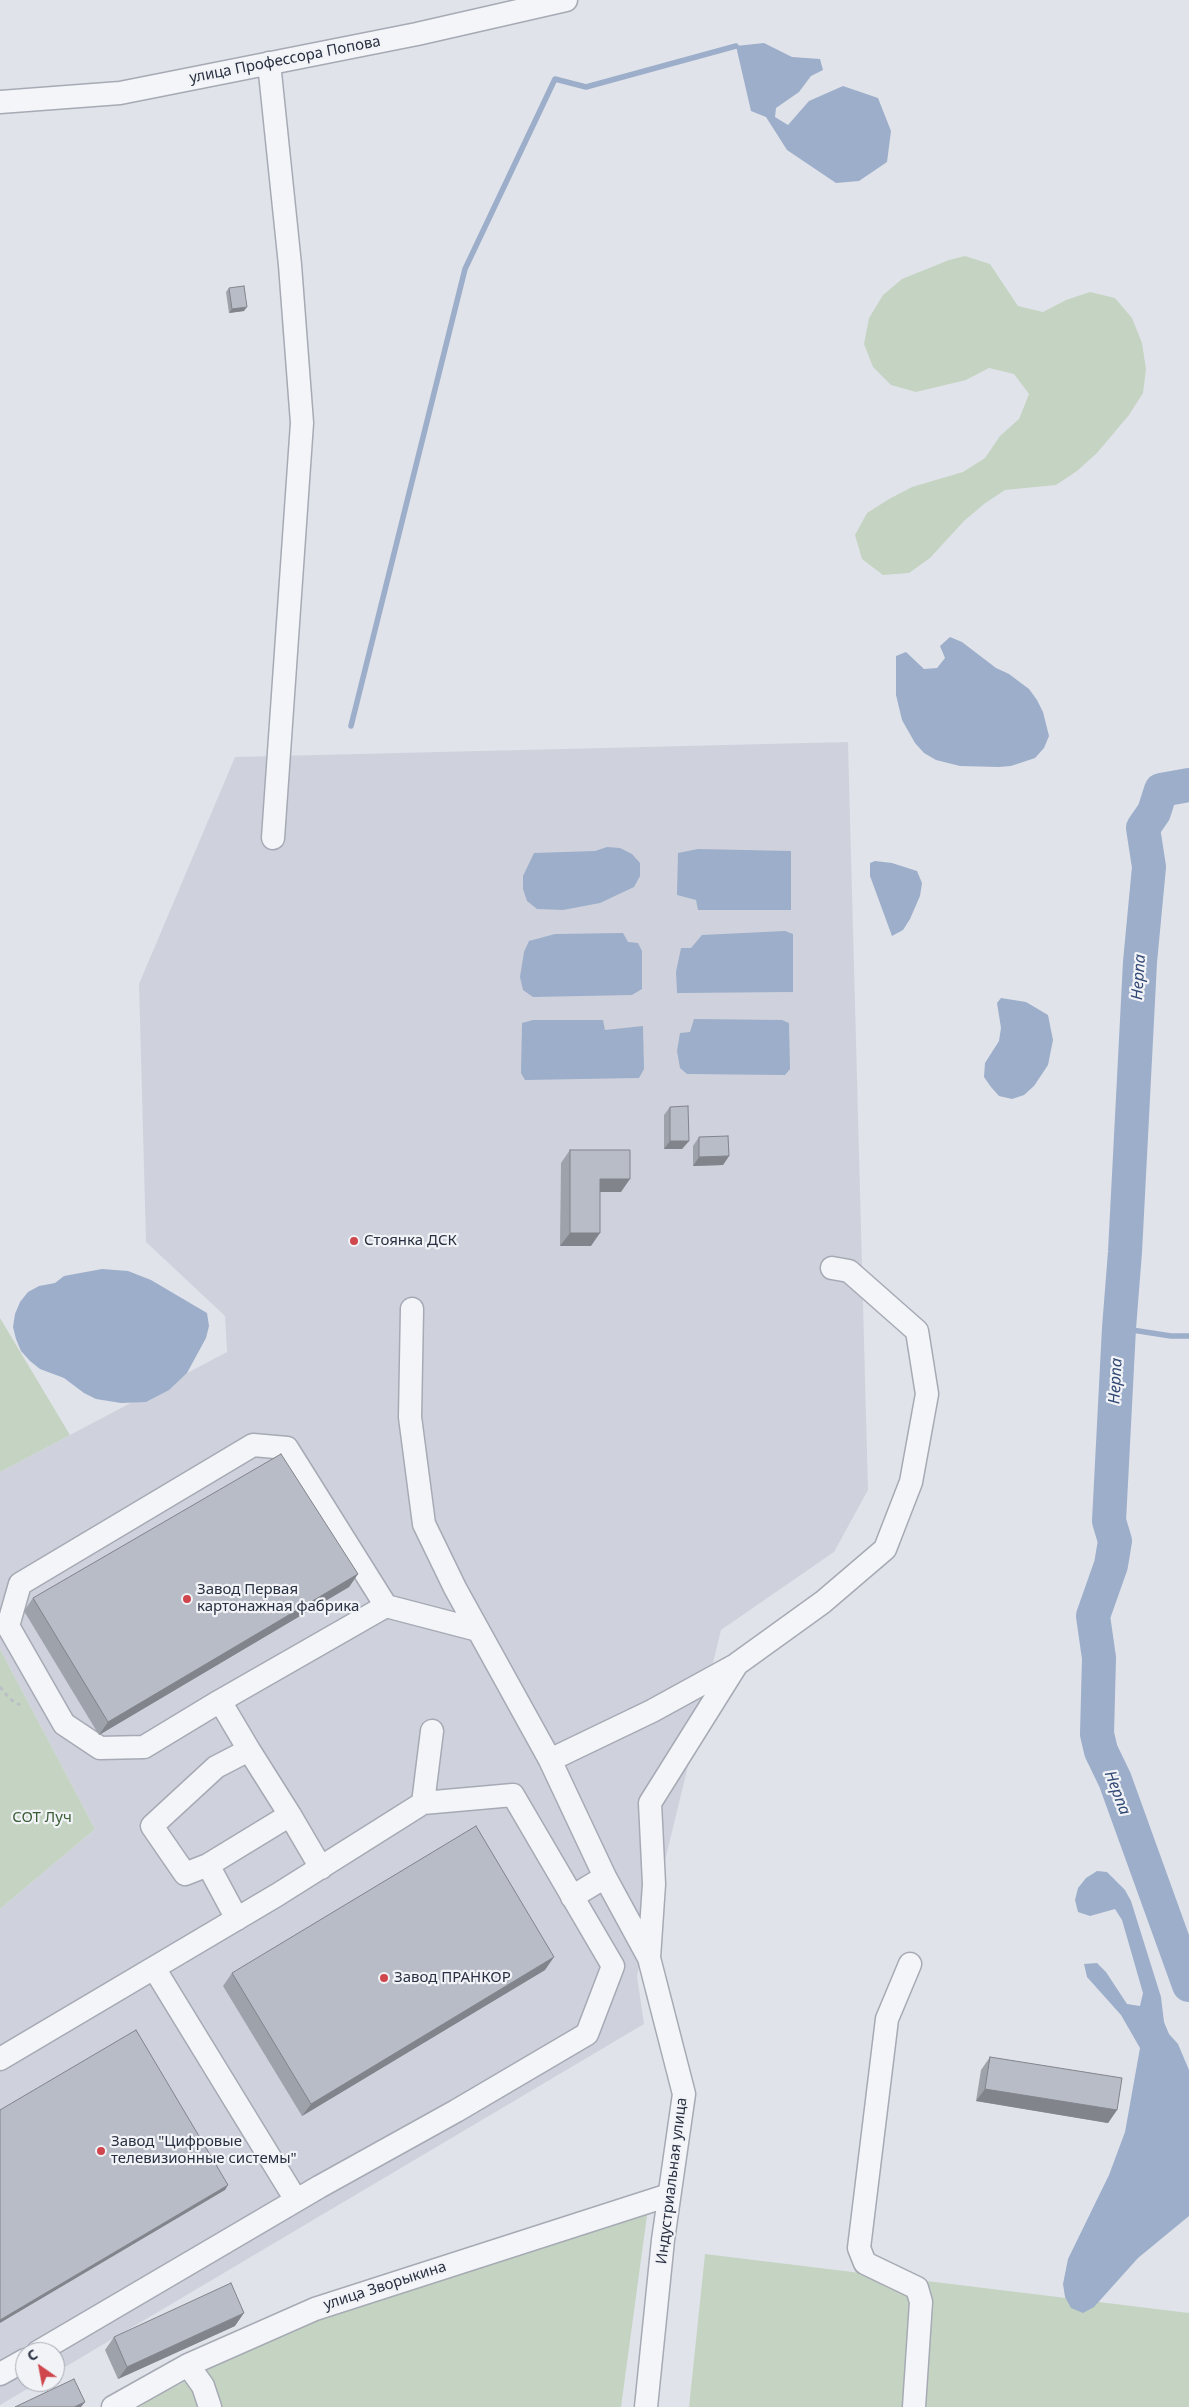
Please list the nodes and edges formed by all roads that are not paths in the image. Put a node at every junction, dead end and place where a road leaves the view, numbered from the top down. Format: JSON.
{"nodes":[{"id":1,"x":566,"y":0,"type":"edge"},
{"id":2,"x":269,"y":64,"type":"junction"},
{"id":3,"x":0,"y":102,"type":"edge"},
{"id":4,"x":273,"y":838,"type":"dead end"},
{"id":5,"x":832,"y":1268,"type":"dead end"},
{"id":6,"x":412,"y":1309,"type":"dead end"},
{"id":7,"x":386,"y":1606,"type":"junction"},
{"id":8,"x":478,"y":1630,"type":"junction"},
{"id":9,"x":737,"y":1664,"type":"junction"},
{"id":10,"x":220,"y":1701,"type":"junction"},
{"id":11,"x":432,"y":1731,"type":"dead end"},
{"id":12,"x":249,"y":1750,"type":"junction"},
{"id":13,"x":550,"y":1760,"type":"junction"},
{"id":14,"x":423,"y":1804,"type":"junction"},
{"id":15,"x":290,"y":1815,"type":"junction"},
{"id":16,"x":208,"y":1865,"type":"junction"},
{"id":17,"x":321,"y":1868,"type":"junction"},
{"id":18,"x":605,"y":1877,"type":"junction"},
{"id":19,"x":572,"y":1896,"type":"junction"},
{"id":20,"x":238,"y":1919,"type":"junction"},
{"id":21,"x":649,"y":1958,"type":"junction"},
{"id":22,"x":910,"y":1964,"type":"dead end"},
{"id":23,"x":154,"y":1968,"type":"junction"},
{"id":24,"x":0,"y":2059,"type":"edge"},
{"id":25,"x":669,"y":2195,"type":"junction"},
{"id":26,"x":296,"y":2200,"type":"junction"},
{"id":27,"x":55,"y":2342,"type":"edge"},
{"id":28,"x":188,"y":2364,"type":"junction"},
{"id":29,"x":15,"y":2366,"type":"edge"},
{"id":30,"x":0,"y":2374,"type":"edge"},
{"id":31,"x":113,"y":2407,"type":"edge"},
{"id":32,"x":210,"y":2407,"type":"edge"},
{"id":33,"x":646,"y":2407,"type":"edge"},
{"id":34,"x":914,"y":2407,"type":"edge"}],
"edges":[{"from":1,"to":2,"type":"street","name":"улица Профессора Попова"},
{"from":2,"to":3,"type":"street","name":"улица Профессора Попова"},
{"from":2,"to":4,"type":"street"},
{"from":5,"to":9,"type":"street"},
{"from":6,"to":8,"type":"street"},
{"from":7,"to":8,"type":"street"},
{"from":7,"to":10,"type":"street"},
{"from":7,"to":10,"type":"street"},
{"from":8,"to":13,"type":"street"},
{"from":9,"to":13,"type":"street"},
{"from":9,"to":21,"type":"street"},
{"from":10,"to":12,"type":"street"},
{"from":11,"to":14,"type":"street"},
{"from":12,"to":15,"type":"street"},
{"from":12,"to":16,"type":"street"},
{"from":13,"to":18,"type":"street"},
{"from":14,"to":17,"type":"street"},
{"from":14,"to":19,"type":"street"},
{"from":15,"to":16,"type":"street"},
{"from":15,"to":17,"type":"street"},
{"from":16,"to":20,"type":"street"},
{"from":17,"to":20,"type":"street"},
{"from":18,"to":19,"type":"street"},
{"from":18,"to":21,"type":"street"},
{"from":19,"to":26,"type":"street"},
{"from":20,"to":23,"type":"street"},
{"from":21,"to":25,"type":"street","name":"Индустриальная улица"},
{"from":22,"to":34,"type":"street"},
{"from":23,"to":24,"type":"street"},
{"from":23,"to":26,"type":"street"},
{"from":25,"to":28,"type":"street","name":"улица Зворыкина"},
{"from":25,"to":33,"type":"street","name":"Индустриальная улица"},
{"from":26,"to":27,"type":"street"},
{"from":28,"to":31,"type":"street","name":"улица Зворыкина"},
{"from":28,"to":32,"type":"street"},
{"from":29,"to":30,"type":"street"}]}
